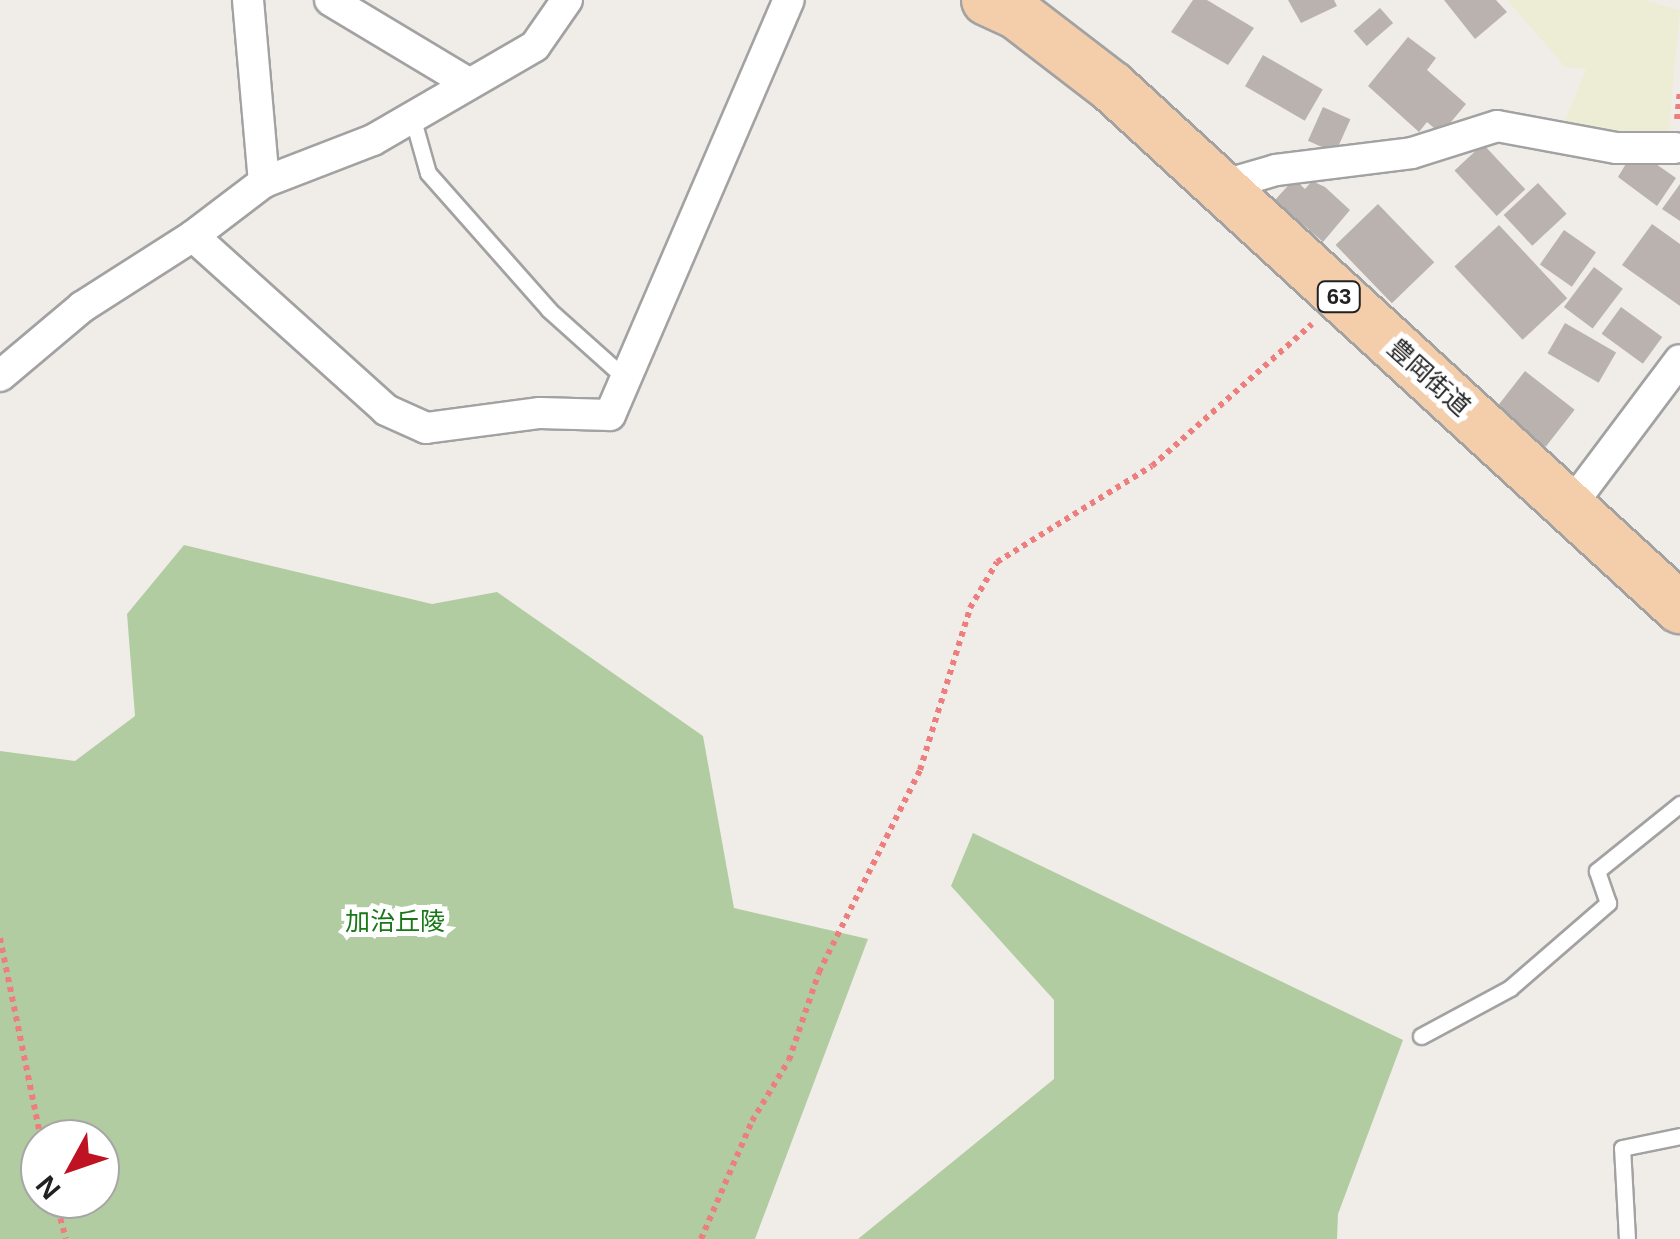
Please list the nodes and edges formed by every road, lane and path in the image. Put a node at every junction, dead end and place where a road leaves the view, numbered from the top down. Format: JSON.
{"nodes":[{"id":1,"x":248,"y":0,"type":"edge"},
{"id":2,"x":330,"y":0,"type":"edge"},
{"id":3,"x":567,"y":0,"type":"edge"},
{"id":4,"x":789,"y":0,"type":"edge"},
{"id":5,"x":988,"y":0,"type":"edge"},
{"id":6,"x":468,"y":82,"type":"junction"},
{"id":7,"x":413,"y":120,"type":"junction"},
{"id":8,"x":1675,"y":148,"type":"dead end"},
{"id":9,"x":264,"y":182,"type":"junction"},
{"id":10,"x":1218,"y":187,"type":"junction"},
{"id":11,"x":193,"y":236,"type":"junction"},
{"id":12,"x":1340,"y":297,"type":"junction"},
{"id":13,"x":1680,"y":360,"type":"edge"},
{"id":14,"x":0,"y":376,"type":"edge"},
{"id":15,"x":624,"y":377,"type":"junction"},
{"id":16,"x":1571,"y":505,"type":"junction"},
{"id":17,"x":1680,"y":608,"type":"edge"},
{"id":18,"x":1680,"y":804,"type":"edge"},
{"id":19,"x":0,"y":938,"type":"edge"},
{"id":20,"x":1421,"y":1036,"type":"dead end"},
{"id":21,"x":37,"y":1119,"type":"edge"},
{"id":22,"x":1680,"y":1136,"type":"edge"},
{"id":23,"x":700,"y":1239,"type":"edge"},
{"id":24,"x":1627,"y":1239,"type":"edge"}],
"edges":[{"from":1,"to":9,"type":"street"},
{"from":2,"to":6,"type":"street"},
{"from":3,"to":6,"type":"street"},
{"from":4,"to":15,"type":"street"},
{"from":5,"to":10,"type":"main road","name":"豊岡街道","number":"63"},
{"from":6,"to":7,"type":"street"},
{"from":7,"to":9,"type":"street"},
{"from":7,"to":15,"type":"lane"},
{"from":8,"to":10,"type":"street"},
{"from":9,"to":11,"type":"street"},
{"from":10,"to":12,"type":"main road","name":"豊岡街道","number":"63"},
{"from":11,"to":14,"type":"street"},
{"from":11,"to":15,"type":"street"},
{"from":12,"to":16,"type":"main road","name":"豊岡街道","number":"63"},
{"from":12,"to":23,"type":"path"},
{"from":13,"to":16,"type":"street"},
{"from":16,"to":17,"type":"main road","name":"豊岡街道","number":"63"},
{"from":18,"to":20,"type":"lane"},
{"from":19,"to":21,"type":"path"},
{"from":22,"to":24,"type":"lane"}]}
